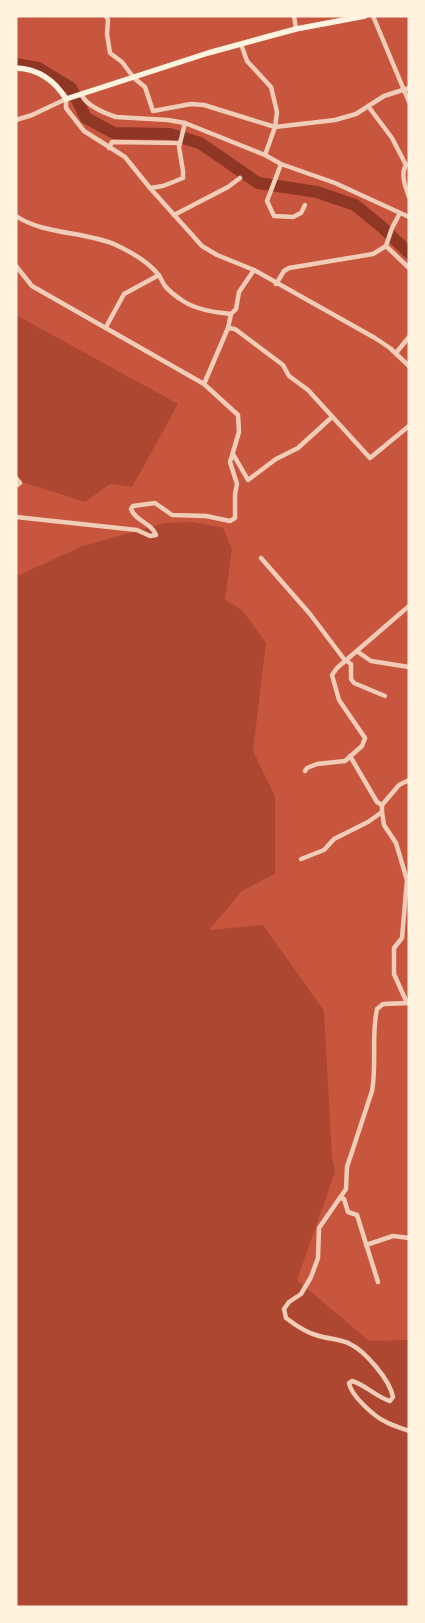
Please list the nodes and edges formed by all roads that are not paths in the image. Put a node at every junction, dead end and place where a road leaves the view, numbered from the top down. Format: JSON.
{"nodes":[{"id":1,"x":106,"y":16,"type":"edge"},
{"id":2,"x":294,"y":16,"type":"edge"},
{"id":3,"x":365,"y":16,"type":"edge"},
{"id":4,"x":373,"y":16,"type":"edge"},
{"id":5,"x":296,"y":29,"type":"junction"},
{"id":6,"x":241,"y":44,"type":"junction"},
{"id":7,"x":16,"y":68,"type":"edge"},
{"id":8,"x":134,"y":78,"type":"junction"},
{"id":9,"x":406,"y":88,"type":"edge"},
{"id":10,"x":81,"y":94,"type":"junction"},
{"id":11,"x":67,"y":99,"type":"junction"},
{"id":12,"x":409,"y":102,"type":"edge"},
{"id":13,"x":368,"y":106,"type":"junction"},
{"id":14,"x":16,"y":120,"type":"edge"},
{"id":15,"x":185,"y":124,"type":"junction"},
{"id":16,"x":275,"y":127,"type":"junction"},
{"id":17,"x":179,"y":143,"type":"junction"},
{"id":18,"x":109,"y":148,"type":"junction"},
{"id":19,"x":265,"y":155,"type":"junction"},
{"id":20,"x":280,"y":164,"type":"junction"},
{"id":21,"x":240,"y":178,"type":"dead end"},
{"id":22,"x":150,"y":188,"type":"junction"},
{"id":23,"x":408,"y":195,"type":"edge"},
{"id":24,"x":305,"y":205,"type":"dead end"},
{"id":25,"x":400,"y":213,"type":"junction"},
{"id":26,"x":174,"y":215,"type":"junction"},
{"id":27,"x":16,"y":216,"type":"edge"},
{"id":28,"x":409,"y":216,"type":"edge"},
{"id":29,"x":386,"y":246,"type":"junction"},
{"id":30,"x":16,"y":266,"type":"edge"},
{"id":31,"x":409,"y":268,"type":"edge"},
{"id":32,"x":254,"y":270,"type":"junction"},
{"id":33,"x":159,"y":275,"type":"junction"},
{"id":34,"x":276,"y":284,"type":"junction"},
{"id":35,"x":231,"y":314,"type":"junction"},
{"id":36,"x":106,"y":327,"type":"junction"},
{"id":37,"x":228,"y":328,"type":"junction"},
{"id":38,"x":409,"y":337,"type":"edge"},
{"id":39,"x":396,"y":353,"type":"junction"},
{"id":40,"x":409,"y":366,"type":"edge"},
{"id":41,"x":204,"y":384,"type":"junction"},
{"id":42,"x":332,"y":417,"type":"junction"},
{"id":43,"x":409,"y":426,"type":"edge"},
{"id":44,"x":233,"y":454,"type":"junction"},
{"id":45,"x":16,"y":478,"type":"edge"},
{"id":46,"x":248,"y":480,"type":"junction"},
{"id":47,"x":236,"y":484,"type":"junction"},
{"id":48,"x":16,"y":486,"type":"edge"},
{"id":49,"x":16,"y":517,"type":"edge"},
{"id":50,"x":261,"y":558,"type":"dead end"},
{"id":51,"x":409,"y":606,"type":"edge"},
{"id":52,"x":358,"y":652,"type":"junction"},
{"id":53,"x":348,"y":660,"type":"junction"},
{"id":54,"x":409,"y":667,"type":"edge"},
{"id":55,"x":385,"y":696,"type":"dead end"},
{"id":56,"x":350,"y":756,"type":"junction"},
{"id":57,"x":305,"y":771,"type":"dead end"},
{"id":58,"x":409,"y":780,"type":"edge"},
{"id":59,"x":382,"y":805,"type":"junction"},
{"id":60,"x":382,"y":812,"type":"junction"},
{"id":61,"x":301,"y":859,"type":"dead end"},
{"id":62,"x":401,"y":860,"type":"junction"},
{"id":63,"x":409,"y":865,"type":"edge"},
{"id":64,"x":408,"y":880,"type":"edge"},
{"id":65,"x":408,"y":1003,"type":"edge"},
{"id":66,"x":340,"y":1198,"type":"junction"},
{"id":67,"x":409,"y":1238,"type":"edge"},
{"id":68,"x":366,"y":1245,"type":"junction"},
{"id":69,"x":378,"y":1282,"type":"dead end"},
{"id":70,"x":409,"y":1431,"type":"edge"}],
"edges":[{"from":1,"to":8,"type":"street"},
{"from":2,"to":5,"type":"street"},
{"from":3,"to":5,"type":"main road"},
{"from":4,"to":9,"type":"street"},
{"from":5,"to":6,"type":"main road"},
{"from":6,"to":8,"type":"main road"},
{"from":6,"to":16,"type":"street"},
{"from":7,"to":11,"type":"main road"},
{"from":8,"to":10,"type":"main road"},
{"from":8,"to":16,"type":"street"},
{"from":9,"to":12,"type":"street"},
{"from":9,"to":13,"type":"street"},
{"from":10,"to":11,"type":"main road"},
{"from":10,"to":15,"type":"street"},
{"from":11,"to":14,"type":"street"},
{"from":11,"to":18,"type":"street"},
{"from":13,"to":16,"type":"street"},
{"from":13,"to":23,"type":"street"},
{"from":15,"to":17,"type":"street"},
{"from":15,"to":19,"type":"street"},
{"from":16,"to":19,"type":"street"},
{"from":17,"to":18,"type":"street"},
{"from":17,"to":22,"type":"street"},
{"from":18,"to":22,"type":"street"},
{"from":19,"to":20,"type":"street"},
{"from":20,"to":24,"type":"street"},
{"from":20,"to":25,"type":"street"},
{"from":21,"to":26,"type":"street"},
{"from":22,"to":26,"type":"street"},
{"from":25,"to":28,"type":"street"},
{"from":25,"to":29,"type":"street"},
{"from":26,"to":32,"type":"street"},
{"from":27,"to":33,"type":"street"},
{"from":29,"to":31,"type":"street"},
{"from":29,"to":34,"type":"street"},
{"from":30,"to":36,"type":"street"},
{"from":32,"to":34,"type":"street"},
{"from":32,"to":35,"type":"street"},
{"from":33,"to":35,"type":"street"},
{"from":33,"to":36,"type":"street"},
{"from":34,"to":39,"type":"street"},
{"from":35,"to":37,"type":"street"},
{"from":36,"to":41,"type":"street"},
{"from":37,"to":41,"type":"street"},
{"from":37,"to":42,"type":"street"},
{"from":38,"to":39,"type":"street"},
{"from":39,"to":40,"type":"street"},
{"from":41,"to":44,"type":"street"},
{"from":42,"to":43,"type":"street"},
{"from":42,"to":46,"type":"street"},
{"from":44,"to":46,"type":"street"},
{"from":44,"to":47,"type":"street"},
{"from":45,"to":48,"type":"street"},
{"from":46,"to":47,"type":"street"},
{"from":47,"to":49,"type":"street"},
{"from":50,"to":53,"type":"street"},
{"from":51,"to":52,"type":"street"},
{"from":52,"to":53,"type":"street"},
{"from":52,"to":54,"type":"street"},
{"from":53,"to":55,"type":"street"},
{"from":53,"to":56,"type":"street"},
{"from":56,"to":57,"type":"street"},
{"from":56,"to":59,"type":"street"},
{"from":58,"to":59,"type":"street"},
{"from":59,"to":60,"type":"street"},
{"from":60,"to":61,"type":"street"},
{"from":60,"to":62,"type":"street"},
{"from":62,"to":63,"type":"street"},
{"from":62,"to":64,"type":"street"},
{"from":64,"to":65,"type":"street"},
{"from":65,"to":66,"type":"street"},
{"from":66,"to":68,"type":"street"},
{"from":66,"to":70,"type":"street"},
{"from":67,"to":68,"type":"street"},
{"from":68,"to":69,"type":"street"}]}
